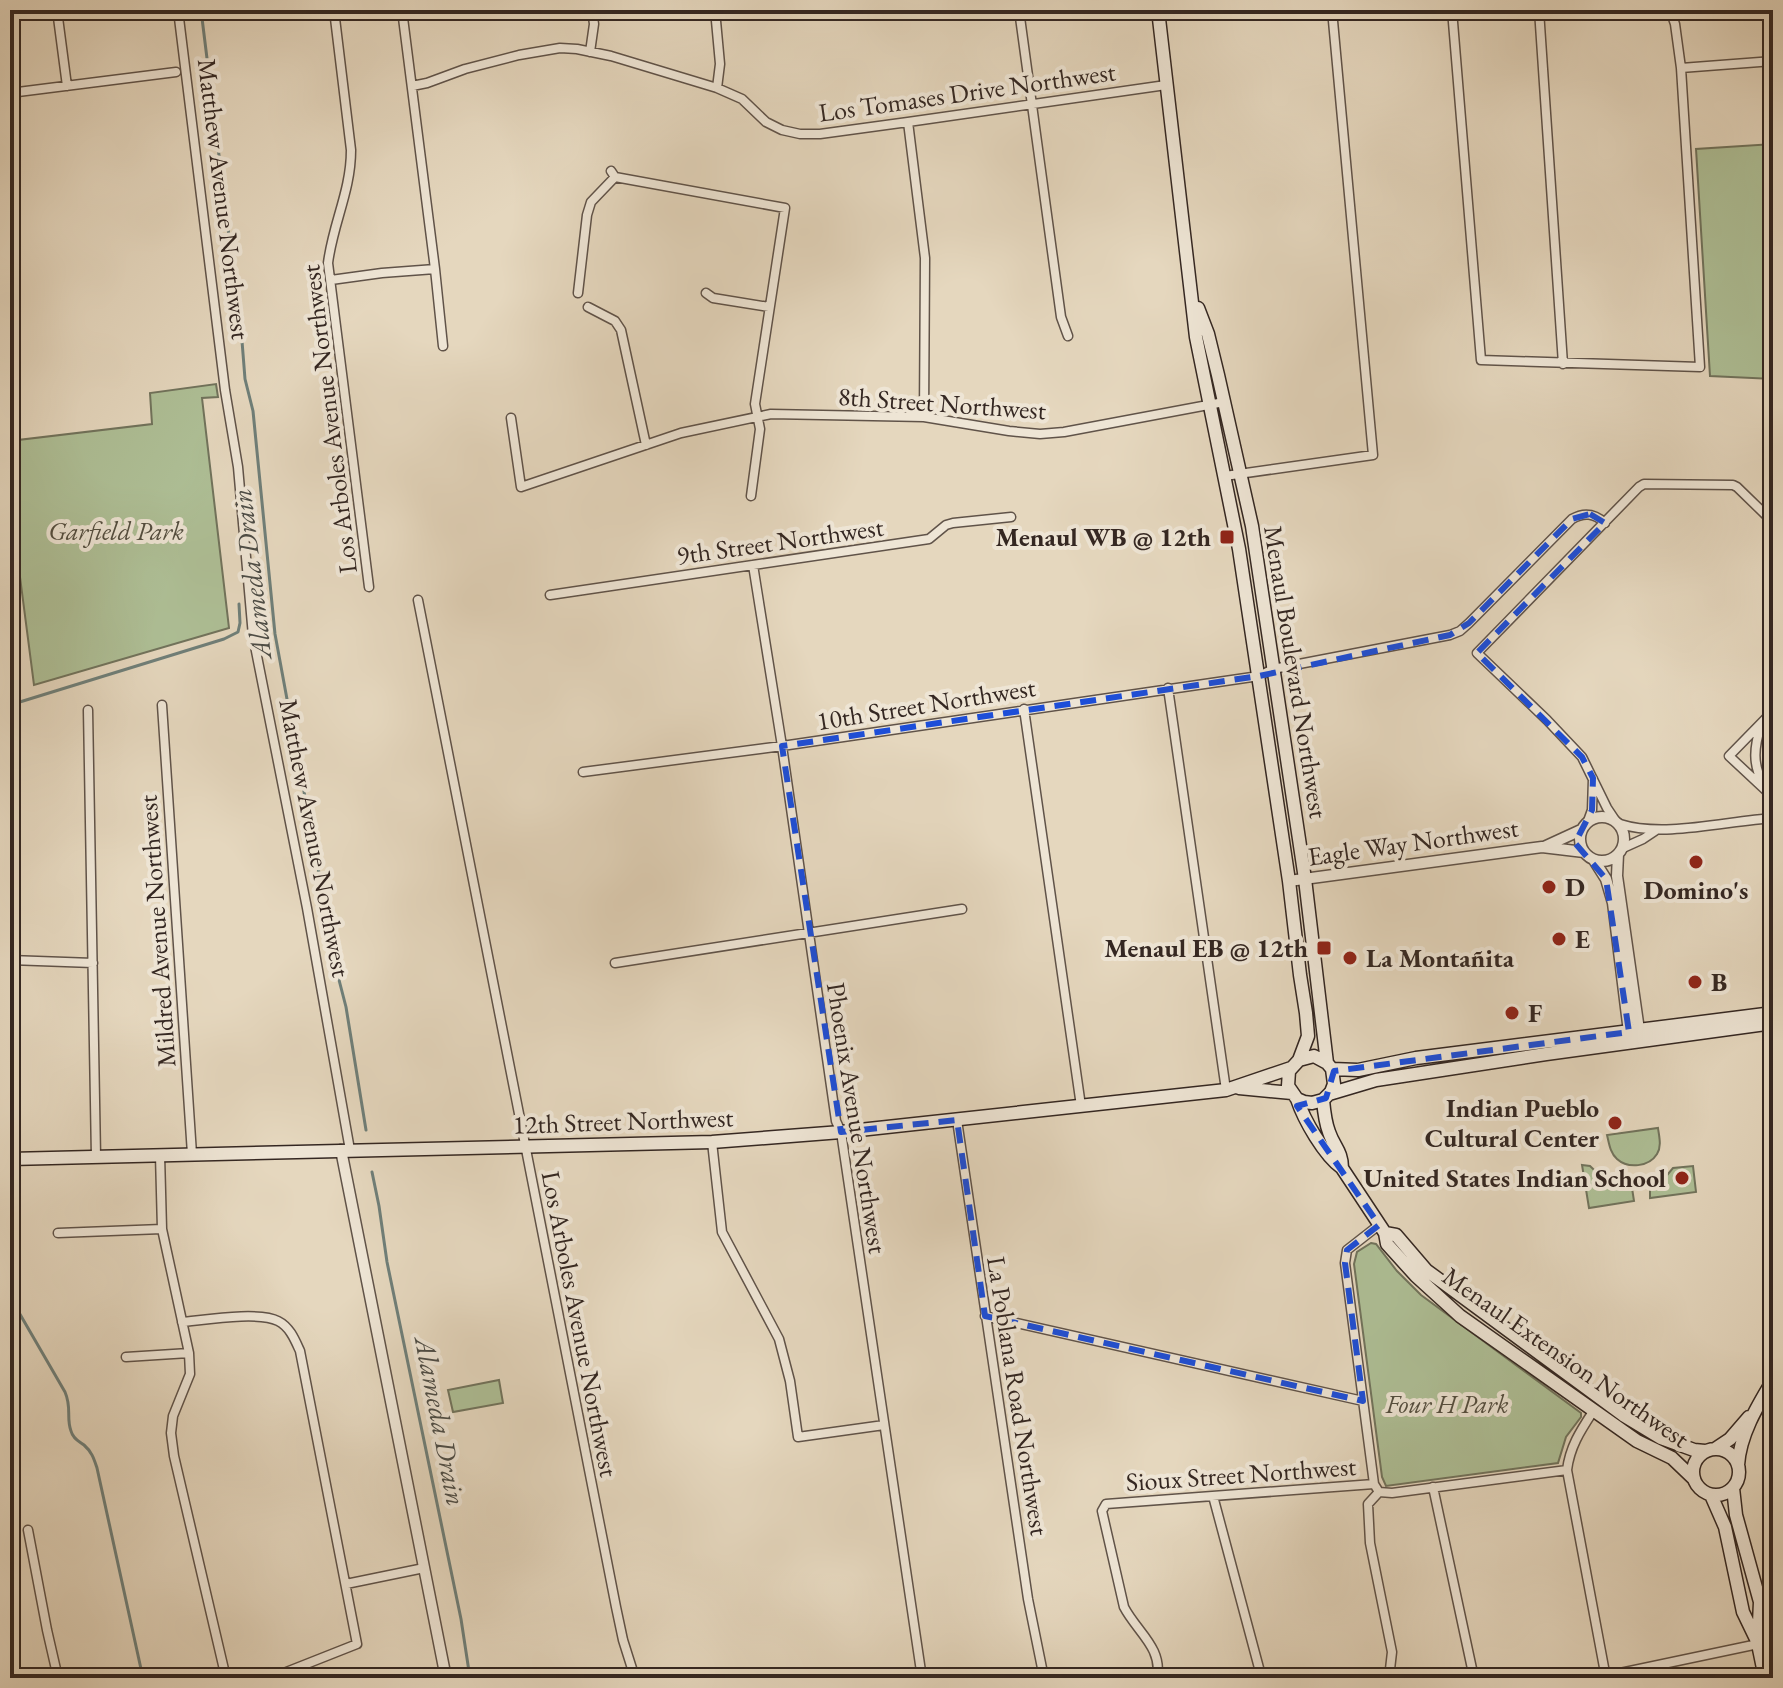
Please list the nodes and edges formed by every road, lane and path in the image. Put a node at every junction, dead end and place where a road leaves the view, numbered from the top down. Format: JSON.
{"nodes":[{"id":1,"x":57,"y":10,"type":"edge"},
{"id":2,"x":178,"y":10,"type":"edge"},
{"id":3,"x":334,"y":10,"type":"edge"},
{"id":4,"x":402,"y":10,"type":"edge"},
{"id":5,"x":592,"y":10,"type":"edge"},
{"id":6,"x":715,"y":10,"type":"edge"},
{"id":7,"x":1019,"y":10,"type":"edge"},
{"id":8,"x":1158,"y":10,"type":"edge"},
{"id":9,"x":1332,"y":10,"type":"edge"},
{"id":10,"x":1452,"y":10,"type":"edge"},
{"id":11,"x":1539,"y":10,"type":"edge"},
{"id":12,"x":1670,"y":10,"type":"edge"},
{"id":13,"x":590,"y":52,"type":"junction"},
{"id":14,"x":1773,"y":61,"type":"edge"},
{"id":15,"x":1681,"y":68,"type":"junction"},
{"id":16,"x":176,"y":72,"type":"dead end"},
{"id":17,"x":1166,"y":85,"type":"junction"},
{"id":18,"x":67,"y":86,"type":"junction"},
{"id":19,"x":412,"y":86,"type":"junction"},
{"id":20,"x":717,"y":88,"type":"junction"},
{"id":21,"x":10,"y":93,"type":"edge"},
{"id":22,"x":1033,"y":104,"type":"junction"},
{"id":23,"x":908,"y":122,"type":"junction"},
{"id":24,"x":435,"y":269,"type":"junction"},
{"id":25,"x":331,"y":280,"type":"junction"},
{"id":26,"x":578,"y":293,"type":"dead end"},
{"id":27,"x":706,"y":293,"type":"dead end"},
{"id":28,"x":1192,"y":294,"type":"junction"},
{"id":29,"x":588,"y":307,"type":"dead end"},
{"id":30,"x":769,"y":307,"type":"junction"},
{"id":31,"x":1068,"y":336,"type":"dead end"},
{"id":32,"x":443,"y":346,"type":"dead end"},
{"id":33,"x":1563,"y":364,"type":"junction"},
{"id":34,"x":1224,"y":402,"type":"junction"},
{"id":35,"x":1210,"y":405,"type":"junction"},
{"id":36,"x":757,"y":416,"type":"junction"},
{"id":37,"x":924,"y":417,"type":"junction"},
{"id":38,"x":511,"y":418,"type":"dead end"},
{"id":39,"x":646,"y":445,"type":"junction"},
{"id":40,"x":1241,"y":474,"type":"junction"},
{"id":41,"x":1225,"y":476,"type":"junction"},
{"id":42,"x":751,"y":496,"type":"dead end"},
{"id":43,"x":1011,"y":517,"type":"dead end"},
{"id":44,"x":1773,"y":522,"type":"edge"},
{"id":45,"x":1605,"y":523,"type":"junction"},
{"id":46,"x":753,"y":565,"type":"junction"},
{"id":47,"x":369,"y":587,"type":"dead end"},
{"id":48,"x":550,"y":595,"type":"dead end"},
{"id":49,"x":418,"y":600,"type":"dead end"},
{"id":50,"x":1273,"y":669,"type":"junction"},
{"id":51,"x":1259,"y":676,"type":"junction"},
{"id":52,"x":1168,"y":688,"type":"junction"},
{"id":53,"x":162,"y":705,"type":"dead end"},
{"id":54,"x":1024,"y":709,"type":"junction"},
{"id":55,"x":88,"y":710,"type":"dead end"},
{"id":56,"x":1773,"y":711,"type":"edge"},
{"id":57,"x":1761,"y":723,"type":"junction"},
{"id":58,"x":782,"y":746,"type":"junction"},
{"id":59,"x":583,"y":772,"type":"dead end"},
{"id":60,"x":1593,"y":778,"type":"junction"},
{"id":61,"x":1771,"y":795,"type":"edge"},
{"id":62,"x":1773,"y":818,"type":"edge"},
{"id":63,"x":1617,"y":822,"type":"junction"},
{"id":64,"x":1585,"y":826,"type":"junction"},
{"id":65,"x":1656,"y":831,"type":"junction"},
{"id":66,"x":1542,"y":847,"type":"junction"},
{"id":67,"x":1620,"y":851,"type":"junction"},
{"id":68,"x":1589,"y":856,"type":"junction"},
{"id":69,"x":1305,"y":879,"type":"junction"},
{"id":70,"x":1289,"y":881,"type":"junction"},
{"id":71,"x":962,"y":909,"type":"dead end"},
{"id":72,"x":809,"y":934,"type":"junction"},
{"id":73,"x":10,"y":960,"type":"edge"},
{"id":74,"x":93,"y":963,"type":"junction"},
{"id":75,"x":615,"y":963,"type":"dead end"},
{"id":76,"x":1773,"y":1013,"type":"edge"},
{"id":77,"x":1773,"y":1023,"type":"edge"},
{"id":78,"x":1635,"y":1035,"type":"junction"},
{"id":79,"x":1295,"y":1064,"type":"junction"},
{"id":80,"x":1330,"y":1066,"type":"junction"},
{"id":81,"x":1231,"y":1089,"type":"junction"},
{"id":82,"x":1294,"y":1096,"type":"junction"},
{"id":83,"x":1326,"y":1097,"type":"junction"},
{"id":84,"x":1081,"y":1106,"type":"junction"},
{"id":85,"x":957,"y":1120,"type":"junction"},
{"id":86,"x":841,"y":1132,"type":"junction"},
{"id":87,"x":712,"y":1142,"type":"junction"},
{"id":88,"x":525,"y":1146,"type":"junction"},
{"id":89,"x":346,"y":1150,"type":"junction"},
{"id":90,"x":192,"y":1154,"type":"junction"},
{"id":91,"x":160,"y":1155,"type":"junction"},
{"id":92,"x":96,"y":1157,"type":"junction"},
{"id":93,"x":10,"y":1159,"type":"edge"},
{"id":94,"x":1342,"y":1168,"type":"junction"},
{"id":95,"x":162,"y":1229,"type":"junction"},
{"id":96,"x":1382,"y":1229,"type":"junction"},
{"id":97,"x":58,"y":1233,"type":"dead end"},
{"id":98,"x":985,"y":1316,"type":"junction"},
{"id":99,"x":182,"y":1322,"type":"junction"},
{"id":100,"x":189,"y":1353,"type":"junction"},
{"id":101,"x":126,"y":1357,"type":"dead end"},
{"id":102,"x":1773,"y":1380,"type":"edge"},
{"id":103,"x":1363,"y":1401,"type":"junction"},
{"id":104,"x":1594,"y":1410,"type":"junction"},
{"id":105,"x":1754,"y":1412,"type":"junction"},
{"id":106,"x":884,"y":1425,"type":"junction"},
{"id":107,"x":1710,"y":1450,"type":"junction"},
{"id":108,"x":1738,"y":1465,"type":"junction"},
{"id":109,"x":1567,"y":1470,"type":"junction"},
{"id":110,"x":1694,"y":1479,"type":"junction"},
{"id":111,"x":1433,"y":1487,"type":"junction"},
{"id":112,"x":1377,"y":1488,"type":"junction"},
{"id":113,"x":1733,"y":1488,"type":"junction"},
{"id":114,"x":1711,"y":1495,"type":"junction"},
{"id":115,"x":1213,"y":1496,"type":"junction"},
{"id":116,"x":28,"y":1530,"type":"dead end"},
{"id":117,"x":424,"y":1568,"type":"junction"},
{"id":118,"x":346,"y":1584,"type":"junction"},
{"id":119,"x":1758,"y":1644,"type":"junction"},
{"id":120,"x":1259,"y":1668,"type":"dead end"},
{"id":121,"x":1606,"y":1677,"type":"edge"},
{"id":122,"x":58,"y":1678,"type":"edge"},
{"id":123,"x":226,"y":1678,"type":"edge"},
{"id":124,"x":271,"y":1678,"type":"edge"},
{"id":125,"x":446,"y":1678,"type":"edge"},
{"id":126,"x":635,"y":1678,"type":"edge"},
{"id":127,"x":922,"y":1678,"type":"edge"},
{"id":128,"x":1044,"y":1678,"type":"edge"},
{"id":129,"x":1157,"y":1678,"type":"edge"},
{"id":130,"x":1389,"y":1678,"type":"edge"},
{"id":131,"x":1474,"y":1678,"type":"edge"},
{"id":132,"x":1765,"y":1678,"type":"edge"}],
"edges":[{"from":1,"to":18,"type":"street"},
{"from":2,"to":89,"type":"street","name":"Matthew Avenue Northwest"},
{"from":3,"to":25,"type":"street","name":"Los Arboles Avenue Northwest"},
{"from":4,"to":19,"type":"street"},
{"from":5,"to":13,"type":"street"},
{"from":6,"to":20,"type":"street"},
{"from":7,"to":22,"type":"street"},
{"from":8,"to":17,"type":"main road","name":"Menaul Boulevard Northwest"},
{"from":9,"to":40,"type":"street"},
{"from":10,"to":33,"type":"street"},
{"from":11,"to":33,"type":"street"},
{"from":12,"to":15,"type":"street"},
{"from":13,"to":19,"type":"street","name":"Los Tomases Drive Northwest"},
{"from":13,"to":20,"type":"street","name":"Los Tomases Drive Northwest"},
{"from":14,"to":15,"type":"street"},
{"from":15,"to":33,"type":"street"},
{"from":16,"to":18,"type":"street"},
{"from":17,"to":22,"type":"street","name":"Los Tomases Drive Northwest"},
{"from":17,"to":28,"type":"main road","name":"Menaul Boulevard Northwest"},
{"from":18,"to":21,"type":"street"},
{"from":19,"to":24,"type":"street"},
{"from":20,"to":23,"type":"street","name":"Los Tomases Drive Northwest"},
{"from":22,"to":23,"type":"street","name":"Los Tomases Drive Northwest"},
{"from":22,"to":31,"type":"street"},
{"from":23,"to":37,"type":"street"},
{"from":24,"to":25,"type":"street"},
{"from":24,"to":32,"type":"street"},
{"from":25,"to":47,"type":"street","name":"Los Arboles Avenue Northwest"},
{"from":26,"to":30,"type":"street"},
{"from":27,"to":30,"type":"street"},
{"from":28,"to":34,"type":"main road","name":"Menaul Boulevard Northwest"},
{"from":28,"to":35,"type":"main road","name":"Menaul Boulevard Northwest"},
{"from":29,"to":39,"type":"street"},
{"from":30,"to":36,"type":"street"},
{"from":34,"to":35,"type":"street","name":"8th Street Northwest"},
{"from":34,"to":40,"type":"main road","name":"Menaul Boulevard Northwest"},
{"from":35,"to":37,"type":"street","name":"8th Street Northwest"},
{"from":35,"to":41,"type":"main road","name":"Menaul Boulevard Northwest"},
{"from":36,"to":37,"type":"street","name":"8th Street Northwest"},
{"from":36,"to":39,"type":"street","name":"8th Street Northwest"},
{"from":36,"to":42,"type":"street"},
{"from":38,"to":39,"type":"street","name":"8th Street Northwest"},
{"from":40,"to":41,"type":"street"},
{"from":40,"to":50,"type":"main road","name":"Menaul Boulevard Northwest"},
{"from":41,"to":51,"type":"main road","name":"Menaul Boulevard Northwest"},
{"from":43,"to":46,"type":"street","name":"9th Street Northwest"},
{"from":44,"to":45,"type":"street"},
{"from":45,"to":50,"type":"street","name":"10th Street Northwest"},
{"from":45,"to":60,"type":"street"},
{"from":46,"to":48,"type":"street","name":"9th Street Northwest"},
{"from":46,"to":58,"type":"street","name":"Phoenix Avenue Northwest"},
{"from":49,"to":88,"type":"street","name":"Los Arboles Avenue Northwest"},
{"from":50,"to":51,"type":"street","name":"10th Street Northwest"},
{"from":50,"to":69,"type":"main road","name":"Menaul Boulevard Northwest"},
{"from":51,"to":52,"type":"street","name":"10th Street Northwest"},
{"from":51,"to":70,"type":"main road","name":"Menaul Boulevard Northwest"},
{"from":52,"to":54,"type":"street","name":"10th Street Northwest"},
{"from":52,"to":81,"type":"street"},
{"from":53,"to":90,"type":"street","name":"Mildred Avenue Northwest"},
{"from":54,"to":58,"type":"street","name":"10th Street Northwest"},
{"from":54,"to":84,"type":"street"},
{"from":55,"to":74,"type":"street"},
{"from":56,"to":57,"type":"street"},
{"from":57,"to":61,"type":"street"},
{"from":57,"to":61,"type":"street"},
{"from":58,"to":59,"type":"street","name":"10th Street Northwest"},
{"from":58,"to":72,"type":"street","name":"Phoenix Avenue Northwest"},
{"from":60,"to":63,"type":"street"},
{"from":60,"to":64,"type":"street"},
{"from":62,"to":65,"type":"street"},
{"from":63,"to":64,"type":"street"},
{"from":63,"to":65,"type":"street"},
{"from":63,"to":67,"type":"street"},
{"from":64,"to":66,"type":"street","name":"Eagle Way Northwest"},
{"from":64,"to":68,"type":"street"},
{"from":65,"to":67,"type":"street"},
{"from":66,"to":68,"type":"street","name":"Eagle Way Northwest"},
{"from":66,"to":69,"type":"street","name":"Eagle Way Northwest"},
{"from":67,"to":68,"type":"street"},
{"from":67,"to":78,"type":"street"},
{"from":68,"to":78,"type":"street"},
{"from":69,"to":70,"type":"street","name":"Eagle Way Northwest"},
{"from":69,"to":80,"type":"main road","name":"Menaul Boulevard Northwest"},
{"from":70,"to":79,"type":"main road","name":"Menaul Boulevard Northwest"},
{"from":71,"to":72,"type":"street"},
{"from":72,"to":75,"type":"street"},
{"from":72,"to":86,"type":"street","name":"Phoenix Avenue Northwest"},
{"from":73,"to":74,"type":"street"},
{"from":74,"to":92,"type":"street"},
{"from":76,"to":78,"type":"main road"},
{"from":77,"to":78,"type":"main road"},
{"from":78,"to":80,"type":"main road"},
{"from":78,"to":83,"type":"main road"},
{"from":79,"to":80,"type":"main road"},
{"from":79,"to":81,"type":"main road","name":"12th Street Northwest"},
{"from":79,"to":82,"type":"main road"},
{"from":80,"to":83,"type":"main road"},
{"from":81,"to":82,"type":"main road","name":"12th Street Northwest"},
{"from":81,"to":84,"type":"main road","name":"12th Street Northwest"},
{"from":82,"to":83,"type":"main road"},
{"from":82,"to":94,"type":"main road"},
{"from":83,"to":94,"type":"main road"},
{"from":84,"to":85,"type":"main road","name":"12th Street Northwest"},
{"from":85,"to":86,"type":"main road","name":"12th Street Northwest"},
{"from":85,"to":98,"type":"street","name":"La Poblana Road Northwest"},
{"from":86,"to":87,"type":"main road","name":"12th Street Northwest"},
{"from":86,"to":106,"type":"street","name":"Phoenix Avenue Northwest"},
{"from":87,"to":88,"type":"main road","name":"12th Street Northwest"},
{"from":87,"to":106,"type":"street"},
{"from":88,"to":89,"type":"main road","name":"12th Street Northwest"},
{"from":88,"to":126,"type":"street","name":"Los Arboles Avenue Northwest"},
{"from":89,"to":90,"type":"main road","name":"12th Street Northwest"},
{"from":89,"to":117,"type":"street","name":"Matthew Avenue Northwest"},
{"from":90,"to":91,"type":"main road","name":"12th Street Northwest"},
{"from":91,"to":92,"type":"main road","name":"12th Street Northwest"},
{"from":91,"to":95,"type":"street"},
{"from":92,"to":93,"type":"main road","name":"12th Street Northwest"},
{"from":94,"to":96,"type":"main road"},
{"from":95,"to":97,"type":"street"},
{"from":95,"to":99,"type":"street"},
{"from":96,"to":103,"type":"street"},
{"from":96,"to":104,"type":"main road","name":"Menaul Extension Northwest"},
{"from":96,"to":107,"type":"main road","name":"Menaul Extension Northwest"},
{"from":98,"to":103,"type":"street"},
{"from":98,"to":128,"type":"street","name":"La Poblana Road Northwest"},
{"from":99,"to":100,"type":"street"},
{"from":99,"to":118,"type":"street"},
{"from":100,"to":101,"type":"street"},
{"from":100,"to":123,"type":"street"},
{"from":102,"to":105,"type":"main road"},
{"from":103,"to":112,"type":"street"},
{"from":104,"to":109,"type":"street"},
{"from":104,"to":110,"type":"main road","name":"Menaul Extension Northwest"},
{"from":105,"to":107,"type":"main road"},
{"from":105,"to":108,"type":"main road"},
{"from":106,"to":127,"type":"street","name":"Phoenix Avenue Northwest"},
{"from":107,"to":108,"type":"main road"},
{"from":107,"to":110,"type":"main road"},
{"from":108,"to":113,"type":"main road"},
{"from":109,"to":111,"type":"street","name":"Sioux Street Northwest"},
{"from":109,"to":121,"type":"street"},
{"from":110,"to":114,"type":"main road"},
{"from":111,"to":112,"type":"street","name":"Sioux Street Northwest"},
{"from":111,"to":131,"type":"street"},
{"from":112,"to":115,"type":"street","name":"Sioux Street Northwest"},
{"from":112,"to":130,"type":"street"},
{"from":113,"to":114,"type":"main road"},
{"from":113,"to":119,"type":"main road"},
{"from":114,"to":119,"type":"main road"},
{"from":115,"to":120,"type":"street"},
{"from":115,"to":129,"type":"street","name":"Sioux Street Northwest"},
{"from":116,"to":122,"type":"street"},
{"from":117,"to":118,"type":"street"},
{"from":117,"to":125,"type":"street","name":"Matthew Avenue Northwest"},
{"from":118,"to":124,"type":"street"},
{"from":119,"to":121,"type":"street"},
{"from":119,"to":132,"type":"main road"}]}
